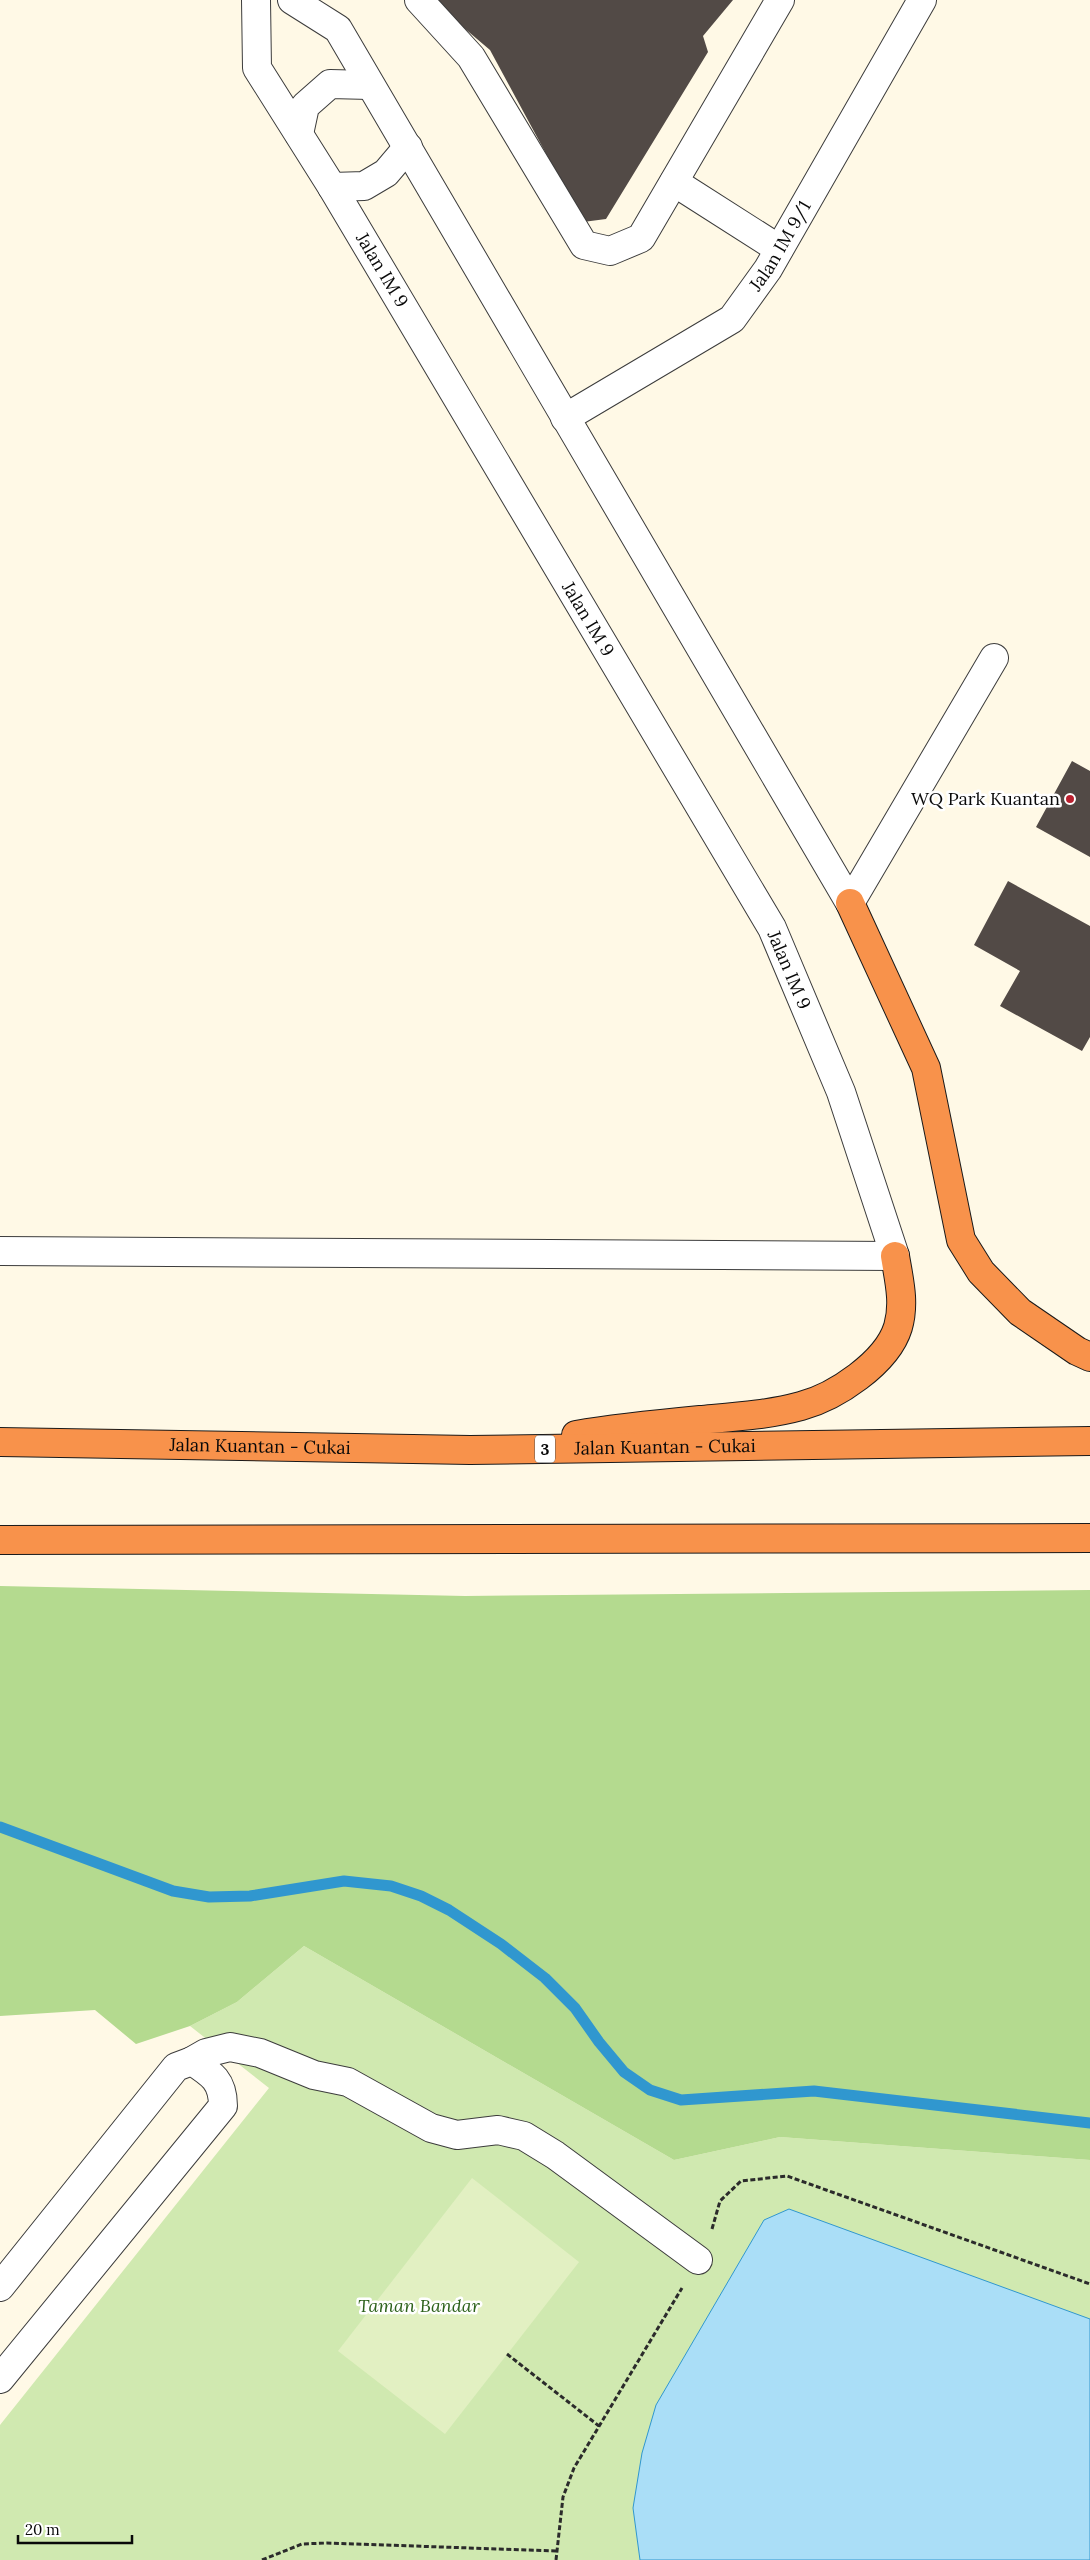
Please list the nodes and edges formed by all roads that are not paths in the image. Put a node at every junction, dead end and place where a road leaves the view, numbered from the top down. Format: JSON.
{"nodes":[{"id":1,"x":256,"y":0,"type":"edge"},
{"id":2,"x":292,"y":0,"type":"edge"},
{"id":3,"x":419,"y":0,"type":"edge"},
{"id":4,"x":780,"y":0,"type":"edge"},
{"id":5,"x":922,"y":0,"type":"edge"},
{"id":6,"x":370,"y":85,"type":"junction"},
{"id":7,"x":299,"y":134,"type":"junction"},
{"id":8,"x":408,"y":147,"type":"junction"},
{"id":9,"x":674,"y":182,"type":"junction"},
{"id":10,"x":332,"y":187,"type":"junction"},
{"id":11,"x":779,"y":249,"type":"junction"},
{"id":12,"x":565,"y":418,"type":"junction"},
{"id":13,"x":994,"y":658,"type":"dead end"},
{"id":14,"x":850,"y":903,"type":"junction"},
{"id":15,"x":0,"y":1251,"type":"edge"},
{"id":16,"x":895,"y":1256,"type":"junction"},
{"id":17,"x":1090,"y":1357,"type":"edge"},
{"id":18,"x":1090,"y":1441,"type":"edge"},
{"id":19,"x":0,"y":1442,"type":"edge"},
{"id":20,"x":470,"y":1450,"type":"junction"},
{"id":21,"x":1090,"y":1538,"type":"edge"},
{"id":22,"x":0,"y":1540,"type":"edge"},
{"id":23,"x":192,"y":2062,"type":"junction"},
{"id":24,"x":698,"y":2260,"type":"road end"},
{"id":25,"x":0,"y":2287,"type":"edge"},
{"id":26,"x":0,"y":2379,"type":"edge"}],
"edges":[{"from":1,"to":7,"type":"street","name":"Jalan IM 9"},
{"from":2,"to":6,"type":"street"},
{"from":3,"to":9,"type":"street"},
{"from":4,"to":9,"type":"street"},
{"from":5,"to":11,"type":"street","name":"Jalan IM 9/1"},
{"from":6,"to":7,"type":"street"},
{"from":6,"to":8,"type":"street"},
{"from":7,"to":10,"type":"street","name":"Jalan IM 9"},
{"from":8,"to":10,"type":"street"},
{"from":8,"to":12,"type":"street"},
{"from":9,"to":11,"type":"street"},
{"from":10,"to":16,"type":"street","name":"Jalan IM 9"},
{"from":11,"to":12,"type":"street","name":"Jalan IM 9/1"},
{"from":12,"to":14,"type":"street"},
{"from":13,"to":14,"type":"street"},
{"from":14,"to":17,"type":"highway"},
{"from":15,"to":16,"type":"street"},
{"from":16,"to":20,"type":"highway"},
{"from":18,"to":20,"type":"highway","name":"Jalan Kuantan - Cukai","number":"3"},
{"from":19,"to":20,"type":"highway","name":"Jalan Kuantan - Cukai","number":"3"},
{"from":21,"to":22,"type":"highway"},
{"from":23,"to":24,"type":"street"},
{"from":23,"to":25,"type":"street"},
{"from":23,"to":26,"type":"street"}]}
